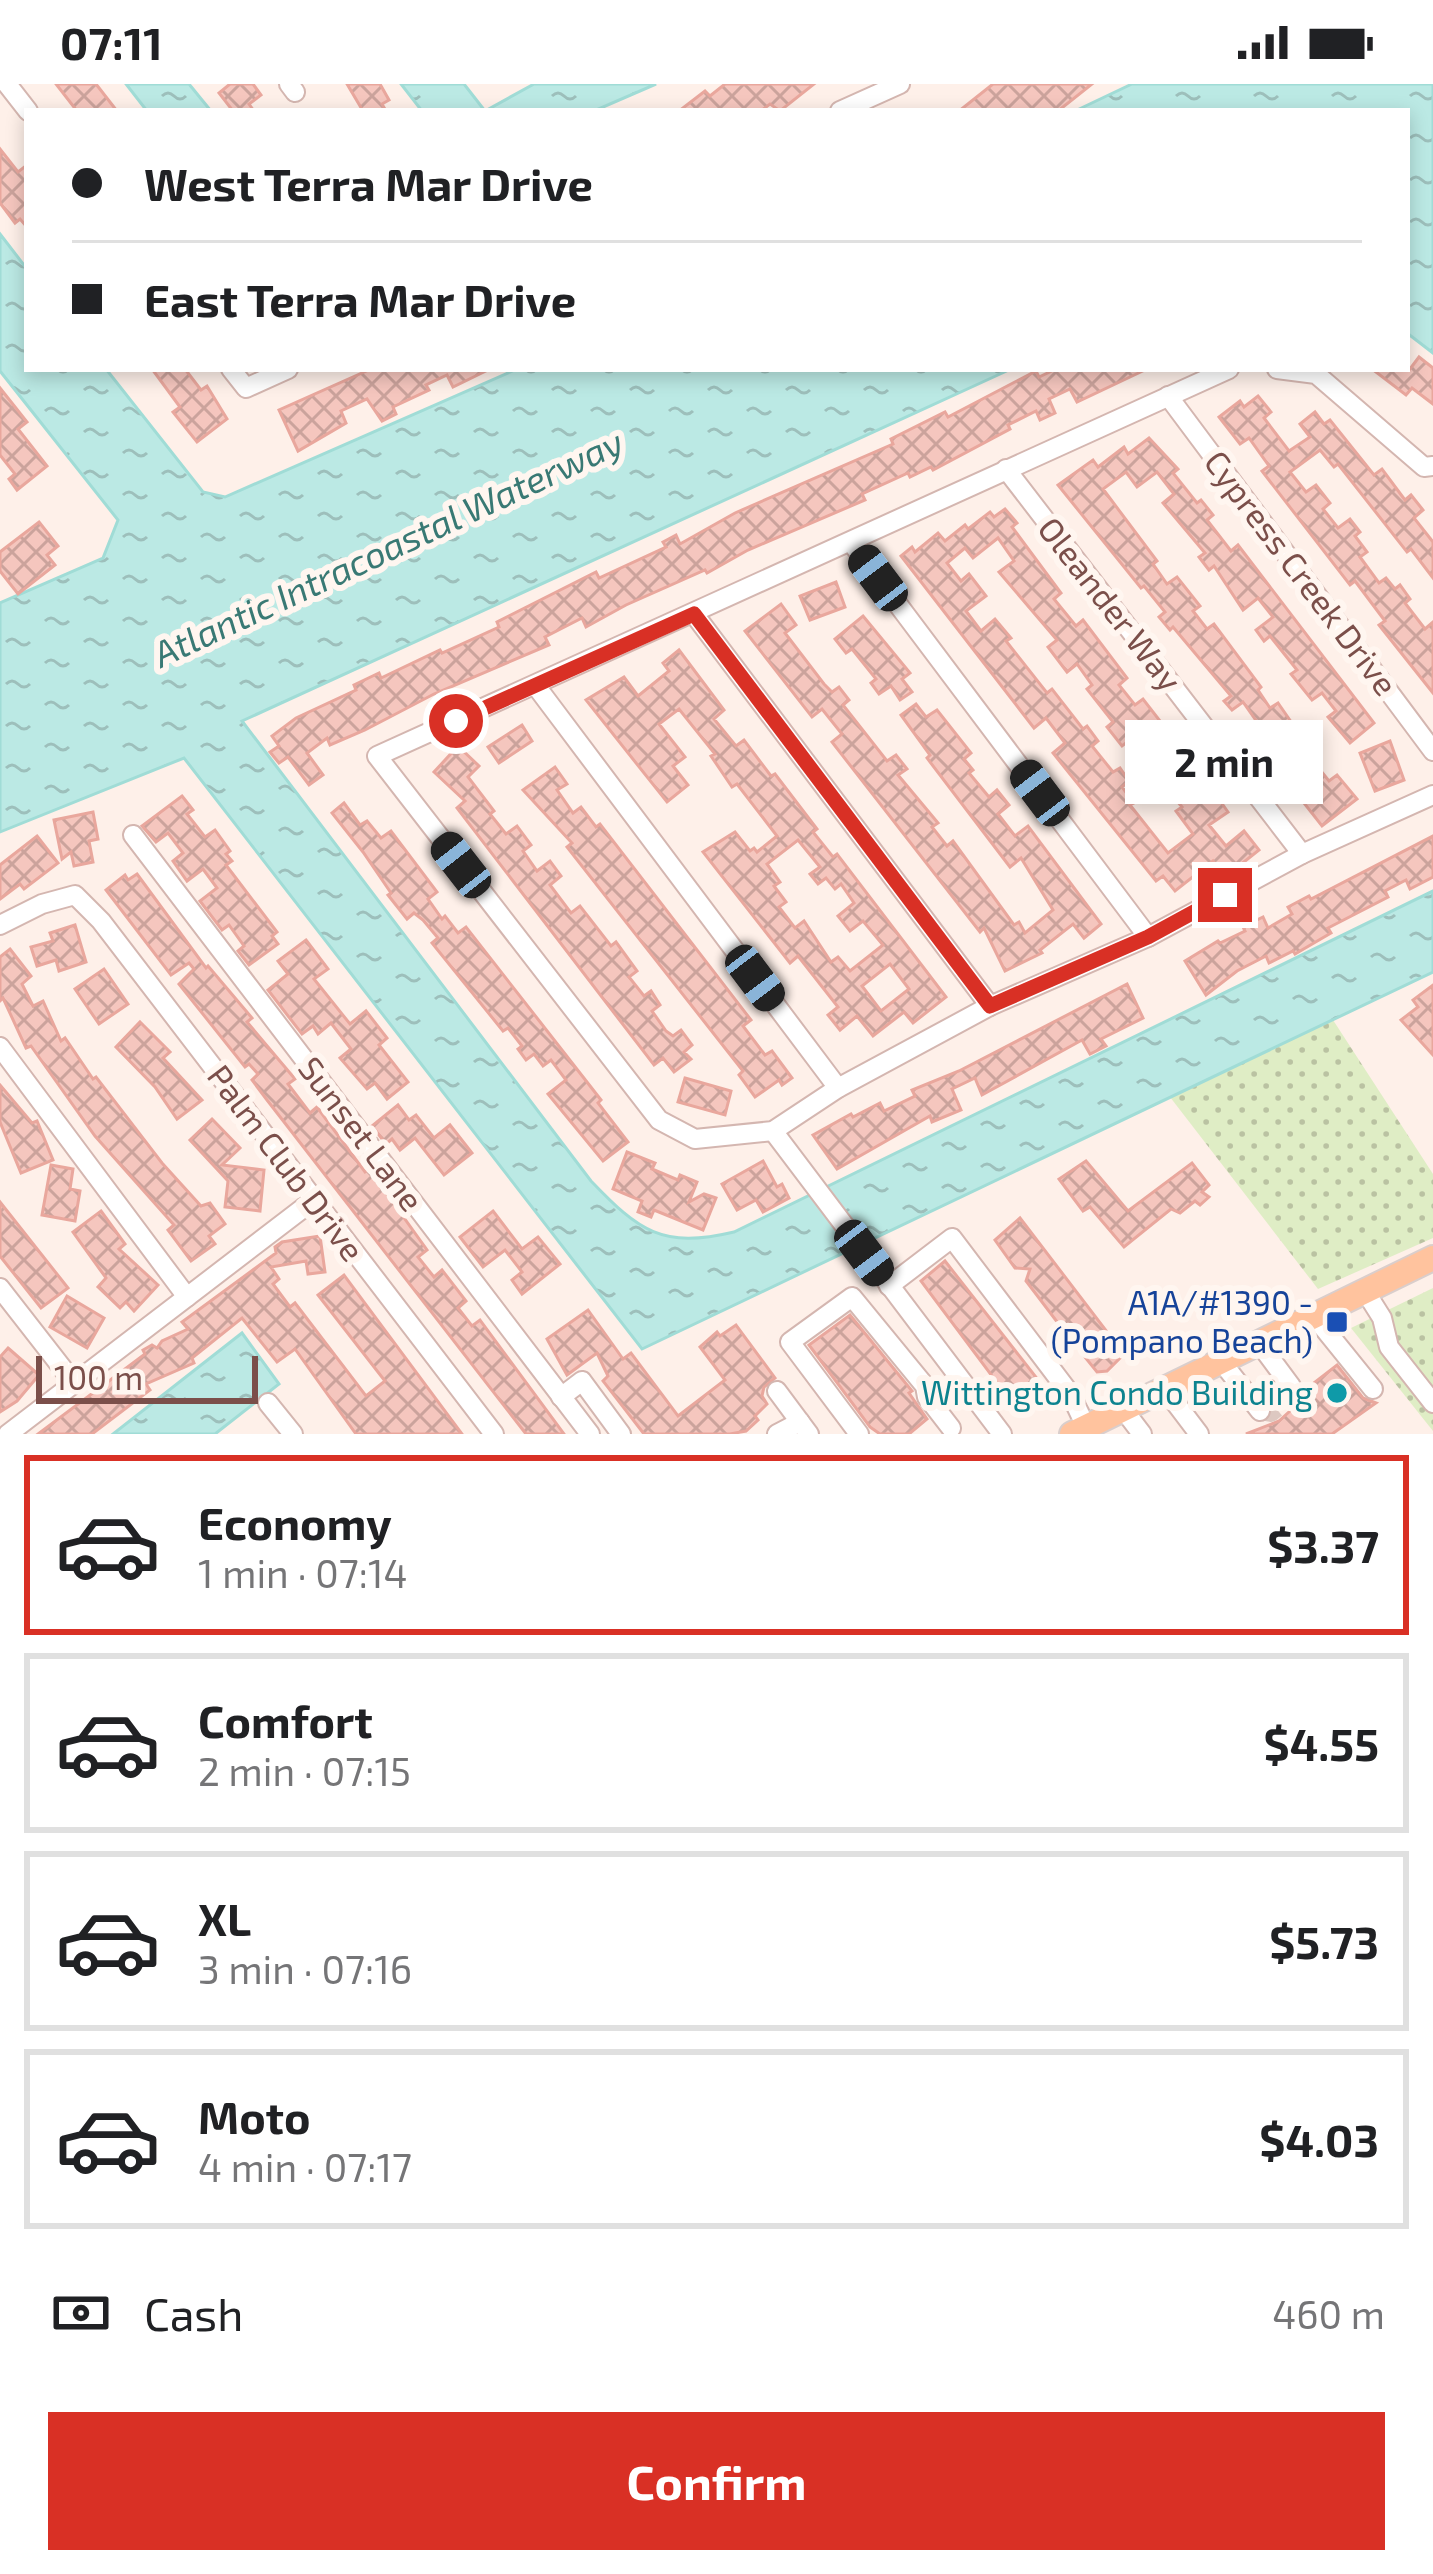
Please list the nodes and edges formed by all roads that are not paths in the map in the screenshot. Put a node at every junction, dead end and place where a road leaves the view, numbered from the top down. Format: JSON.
{"nodes":[{"id":1,"x":7,"y":84,"type":"edge"},
{"id":2,"x":900,"y":84,"type":"edge"},
{"id":3,"x":860,"y":92,"type":"edge"},
{"id":4,"x":26,"y":108,"type":"edge"},
{"id":5,"x":233,"y":372,"type":"edge"},
{"id":6,"x":281,"y":372,"type":"edge"},
{"id":7,"x":1221,"y":372,"type":"edge"},
{"id":8,"x":1300,"y":372,"type":"edge"},
{"id":9,"x":1168,"y":396,"type":"junction"},
{"id":10,"x":1006,"y":469,"type":"junction"},
{"id":11,"x":1430,"y":470,"type":"edge"},
{"id":12,"x":850,"y":542,"type":"junction"},
{"id":13,"x":694,"y":614,"type":"junction"},
{"id":14,"x":536,"y":686,"type":"junction"},
{"id":15,"x":1433,"y":751,"type":"edge"},
{"id":16,"x":1433,"y":795,"type":"edge"},
{"id":17,"x":133,"y":835,"type":"dead end"},
{"id":18,"x":1302,"y":854,"type":"junction"},
{"id":19,"x":0,"y":925,"type":"edge"},
{"id":20,"x":1148,"y":937,"type":"junction"},
{"id":21,"x":990,"y":1006,"type":"junction"},
{"id":22,"x":0,"y":1047,"type":"edge"},
{"id":23,"x":838,"y":1088,"type":"junction"},
{"id":24,"x":773,"y":1131,"type":"junction"},
{"id":25,"x":315,"y":1199,"type":"junction"},
{"id":26,"x":1433,"y":1258,"type":"edge"},
{"id":27,"x":889,"y":1286,"type":"junction"},
{"id":28,"x":0,"y":1288,"type":"edge"},
{"id":29,"x":1365,"y":1292,"type":"junction"},
{"id":30,"x":187,"y":1298,"type":"junction"},
{"id":31,"x":1314,"y":1316,"type":"junction"},
{"id":32,"x":1259,"y":1343,"type":"junction"},
{"id":33,"x":1221,"y":1361,"type":"junction"},
{"id":34,"x":74,"y":1383,"type":"junction"},
{"id":35,"x":1292,"y":1386,"type":"dead end"},
{"id":36,"x":1165,"y":1389,"type":"junction"},
{"id":37,"x":1373,"y":1389,"type":"dead end"},
{"id":38,"x":777,"y":1391,"type":"dead end"},
{"id":39,"x":561,"y":1396,"type":"junction"},
{"id":40,"x":268,"y":1403,"type":"dead end"},
{"id":41,"x":1433,"y":1403,"type":"edge"},
{"id":42,"x":981,"y":1406,"type":"junction"},
{"id":43,"x":1124,"y":1409,"type":"junction"},
{"id":44,"x":1260,"y":1411,"type":"dead end"},
{"id":45,"x":805,"y":1428,"type":"edge"},
{"id":46,"x":1079,"y":1430,"type":"edge"},
{"id":47,"x":947,"y":1431,"type":"edge"},
{"id":48,"x":8,"y":1434,"type":"edge"},
{"id":49,"x":292,"y":1434,"type":"edge"},
{"id":50,"x":494,"y":1434,"type":"edge"},
{"id":51,"x":590,"y":1434,"type":"edge"},
{"id":52,"x":621,"y":1434,"type":"edge"},
{"id":53,"x":777,"y":1434,"type":"edge"},
{"id":54,"x":860,"y":1434,"type":"edge"},
{"id":55,"x":1002,"y":1434,"type":"edge"},
{"id":56,"x":1142,"y":1434,"type":"edge"},
{"id":57,"x":1199,"y":1434,"type":"edge"}],
"edges":[{"from":1,"to":4,"type":"street"},
{"from":2,"to":3,"type":"street"},
{"from":5,"to":6,"type":"street"},
{"from":7,"to":9,"type":"street"},
{"from":8,"to":11,"type":"street"},
{"from":9,"to":10,"type":"street"},
{"from":9,"to":15,"type":"street","name":"Cypress Creek Drive"},
{"from":10,"to":12,"type":"street"},
{"from":10,"to":18,"type":"street","name":"Oleander Way"},
{"from":12,"to":13,"type":"street"},
{"from":12,"to":20,"type":"street"},
{"from":13,"to":14,"type":"street"},
{"from":13,"to":21,"type":"street"},
{"from":14,"to":23,"type":"street"},
{"from":14,"to":24,"type":"street"},
{"from":16,"to":18,"type":"street"},
{"from":17,"to":39,"type":"street","name":"Sunset Lane"},
{"from":18,"to":20,"type":"street"},
{"from":19,"to":25,"type":"street","name":"Palm Club Drive"},
{"from":20,"to":21,"type":"street"},
{"from":21,"to":23,"type":"street"},
{"from":22,"to":30,"type":"street"},
{"from":23,"to":24,"type":"street"},
{"from":24,"to":27,"type":"street"},
{"from":25,"to":30,"type":"street"},
{"from":25,"to":50,"type":"street","name":"Palm Club Drive"},
{"from":26,"to":29,"type":"main road"},
{"from":27,"to":42,"type":"street"},
{"from":27,"to":46,"type":"street"},
{"from":28,"to":34,"type":"street"},
{"from":29,"to":31,"type":"main road"},
{"from":29,"to":41,"type":"street"},
{"from":30,"to":34,"type":"street"},
{"from":31,"to":32,"type":"main road"},
{"from":31,"to":37,"type":"street"},
{"from":32,"to":33,"type":"main road"},
{"from":32,"to":35,"type":"street"},
{"from":33,"to":36,"type":"main road"},
{"from":33,"to":44,"type":"street"},
{"from":34,"to":48,"type":"street"},
{"from":36,"to":43,"type":"main road"},
{"from":36,"to":57,"type":"street"},
{"from":38,"to":45,"type":"street"},
{"from":39,"to":51,"type":"street","name":"Sunset Lane"},
{"from":39,"to":52,"type":"street"},
{"from":40,"to":49,"type":"street"},
{"from":42,"to":47,"type":"street"},
{"from":42,"to":55,"type":"street"},
{"from":43,"to":46,"type":"main road"},
{"from":43,"to":56,"type":"street"},
{"from":45,"to":53,"type":"street"},
{"from":47,"to":54,"type":"street"}]}
